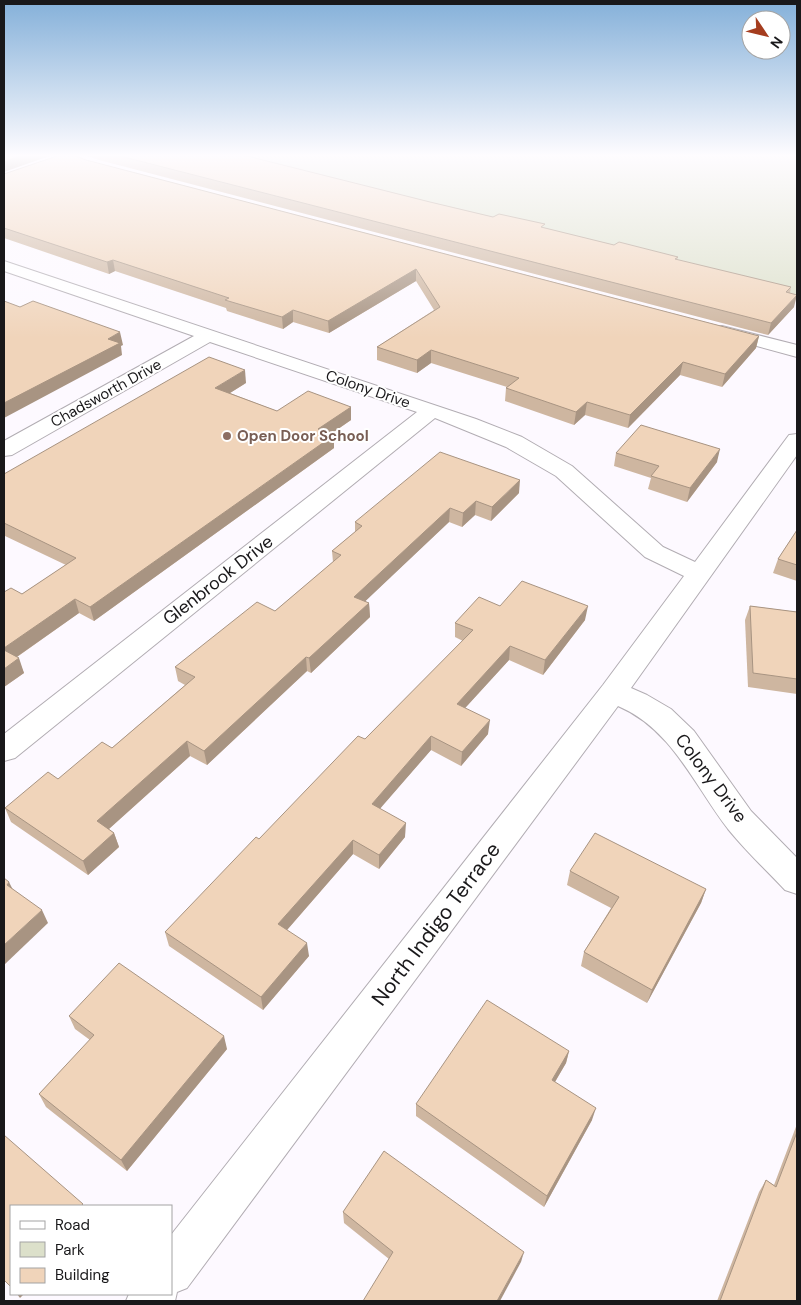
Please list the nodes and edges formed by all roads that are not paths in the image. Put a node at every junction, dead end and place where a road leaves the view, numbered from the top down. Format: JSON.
{"nodes":[{"id":1,"x":4,"y":266,"type":"edge"},
{"id":2,"x":24,"y":273,"type":"junction"},
{"id":3,"x":4,"y":282,"type":"edge"},
{"id":4,"x":706,"y":327,"type":"edge"},
{"id":5,"x":209,"y":335,"type":"junction"},
{"id":6,"x":797,"y":351,"type":"edge"},
{"id":7,"x":431,"y":411,"type":"junction"},
{"id":8,"x":797,"y":440,"type":"edge"},
{"id":9,"x":4,"y":450,"type":"edge"},
{"id":10,"x":700,"y":574,"type":"junction"},
{"id":11,"x":613,"y":692,"type":"junction"},
{"id":12,"x":4,"y":750,"type":"edge"},
{"id":13,"x":797,"y":880,"type":"edge"},
{"id":14,"x":172,"y":1271,"type":"edge"}],
"edges":[{"from":1,"to":2,"type":"street","name":"Colony Drive"},
{"from":2,"to":3,"type":"street"},
{"from":2,"to":5,"type":"street","name":"Colony Drive"},
{"from":4,"to":6,"type":"street"},
{"from":5,"to":7,"type":"street","name":"Colony Drive"},
{"from":5,"to":9,"type":"street","name":"Chadsworth Drive"},
{"from":7,"to":10,"type":"street","name":"Colony Drive"},
{"from":7,"to":12,"type":"street","name":"Glenbrook Drive"},
{"from":8,"to":10,"type":"street","name":"North Indigo Terrace"},
{"from":10,"to":11,"type":"street","name":"North Indigo Terrace"},
{"from":11,"to":13,"type":"street","name":"Colony Drive"},
{"from":11,"to":14,"type":"street","name":"North Indigo Terrace"}]}
